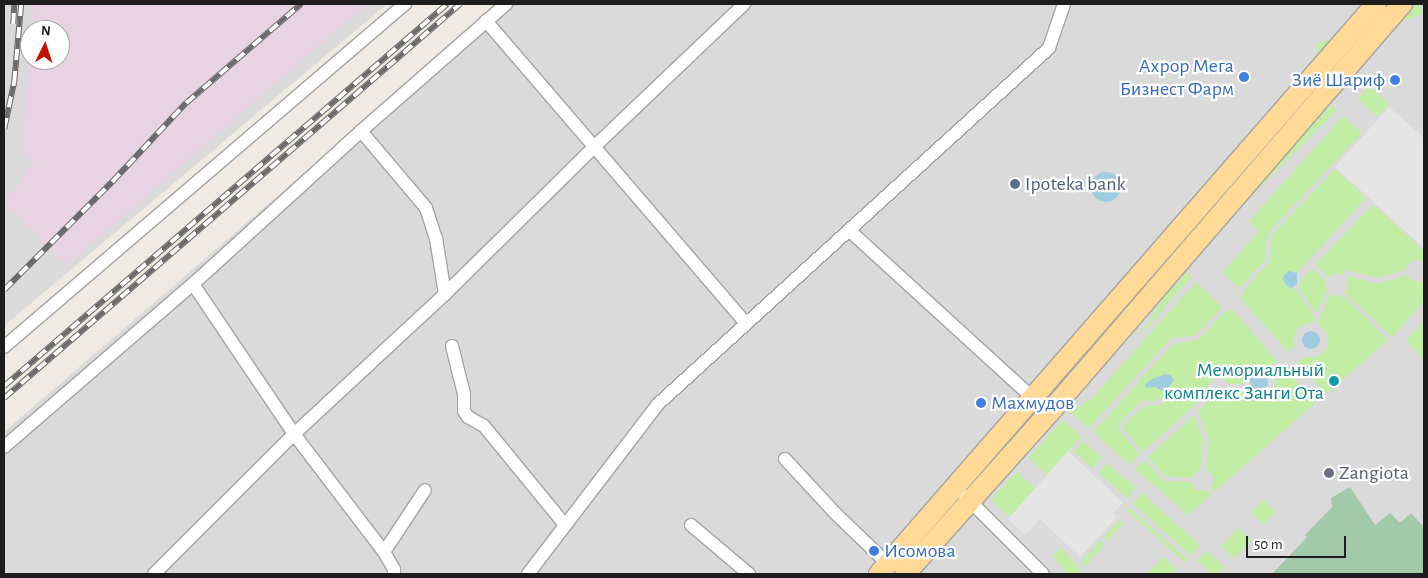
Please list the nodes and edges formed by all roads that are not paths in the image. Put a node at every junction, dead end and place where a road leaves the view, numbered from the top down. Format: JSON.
{"nodes":[{"id":1,"x":405,"y":4,"type":"edge"},
{"id":2,"x":506,"y":4,"type":"edge"},
{"id":3,"x":744,"y":4,"type":"edge"},
{"id":4,"x":1064,"y":4,"type":"edge"},
{"id":5,"x":1376,"y":4,"type":"edge"},
{"id":6,"x":1402,"y":4,"type":"edge"},
{"id":7,"x":486,"y":21,"type":"junction"},
{"id":8,"x":361,"y":131,"type":"junction"},
{"id":9,"x":593,"y":148,"type":"junction"},
{"id":10,"x":850,"y":231,"type":"junction"},
{"id":11,"x":193,"y":284,"type":"junction"},
{"id":12,"x":445,"y":294,"type":"junction"},
{"id":13,"x":746,"y":323,"type":"junction"},
{"id":14,"x":452,"y":346,"type":"dead end"},
{"id":15,"x":4,"y":347,"type":"edge"},
{"id":16,"x":1034,"y":399,"type":"junction"},
{"id":17,"x":294,"y":434,"type":"junction"},
{"id":18,"x":4,"y":447,"type":"edge"},
{"id":19,"x":785,"y":459,"type":"dead end"},
{"id":20,"x":425,"y":490,"type":"dead end"},
{"id":21,"x":963,"y":494,"type":"junction"},
{"id":22,"x":565,"y":525,"type":"junction"},
{"id":23,"x":691,"y":525,"type":"dead end"},
{"id":24,"x":384,"y":552,"type":"junction"},
{"id":25,"x":900,"y":571,"type":"edge"},
{"id":26,"x":154,"y":574,"type":"edge"},
{"id":27,"x":394,"y":574,"type":"edge"},
{"id":28,"x":528,"y":574,"type":"edge"},
{"id":29,"x":749,"y":574,"type":"edge"},
{"id":30,"x":1043,"y":574,"type":"edge"}],
"edges":[{"from":1,"to":15,"type":"street"},
{"from":2,"to":7,"type":"street"},
{"from":3,"to":9,"type":"street"},
{"from":4,"to":10,"type":"street"},
{"from":5,"to":16,"type":"main road"},
{"from":6,"to":21,"type":"main road"},
{"from":7,"to":8,"type":"street"},
{"from":7,"to":9,"type":"street"},
{"from":8,"to":11,"type":"street"},
{"from":8,"to":12,"type":"street"},
{"from":9,"to":12,"type":"street"},
{"from":9,"to":13,"type":"street"},
{"from":10,"to":13,"type":"street"},
{"from":10,"to":16,"type":"street"},
{"from":11,"to":17,"type":"street"},
{"from":11,"to":18,"type":"street"},
{"from":12,"to":17,"type":"street"},
{"from":13,"to":22,"type":"street"},
{"from":14,"to":22,"type":"street"},
{"from":16,"to":21,"type":"main road"},
{"from":17,"to":24,"type":"street"},
{"from":17,"to":26,"type":"street"},
{"from":19,"to":25,"type":"street"},
{"from":20,"to":24,"type":"street"},
{"from":21,"to":25,"type":"main road"},
{"from":21,"to":30,"type":"street"},
{"from":22,"to":28,"type":"street"},
{"from":23,"to":29,"type":"street"},
{"from":24,"to":27,"type":"street"}]}
